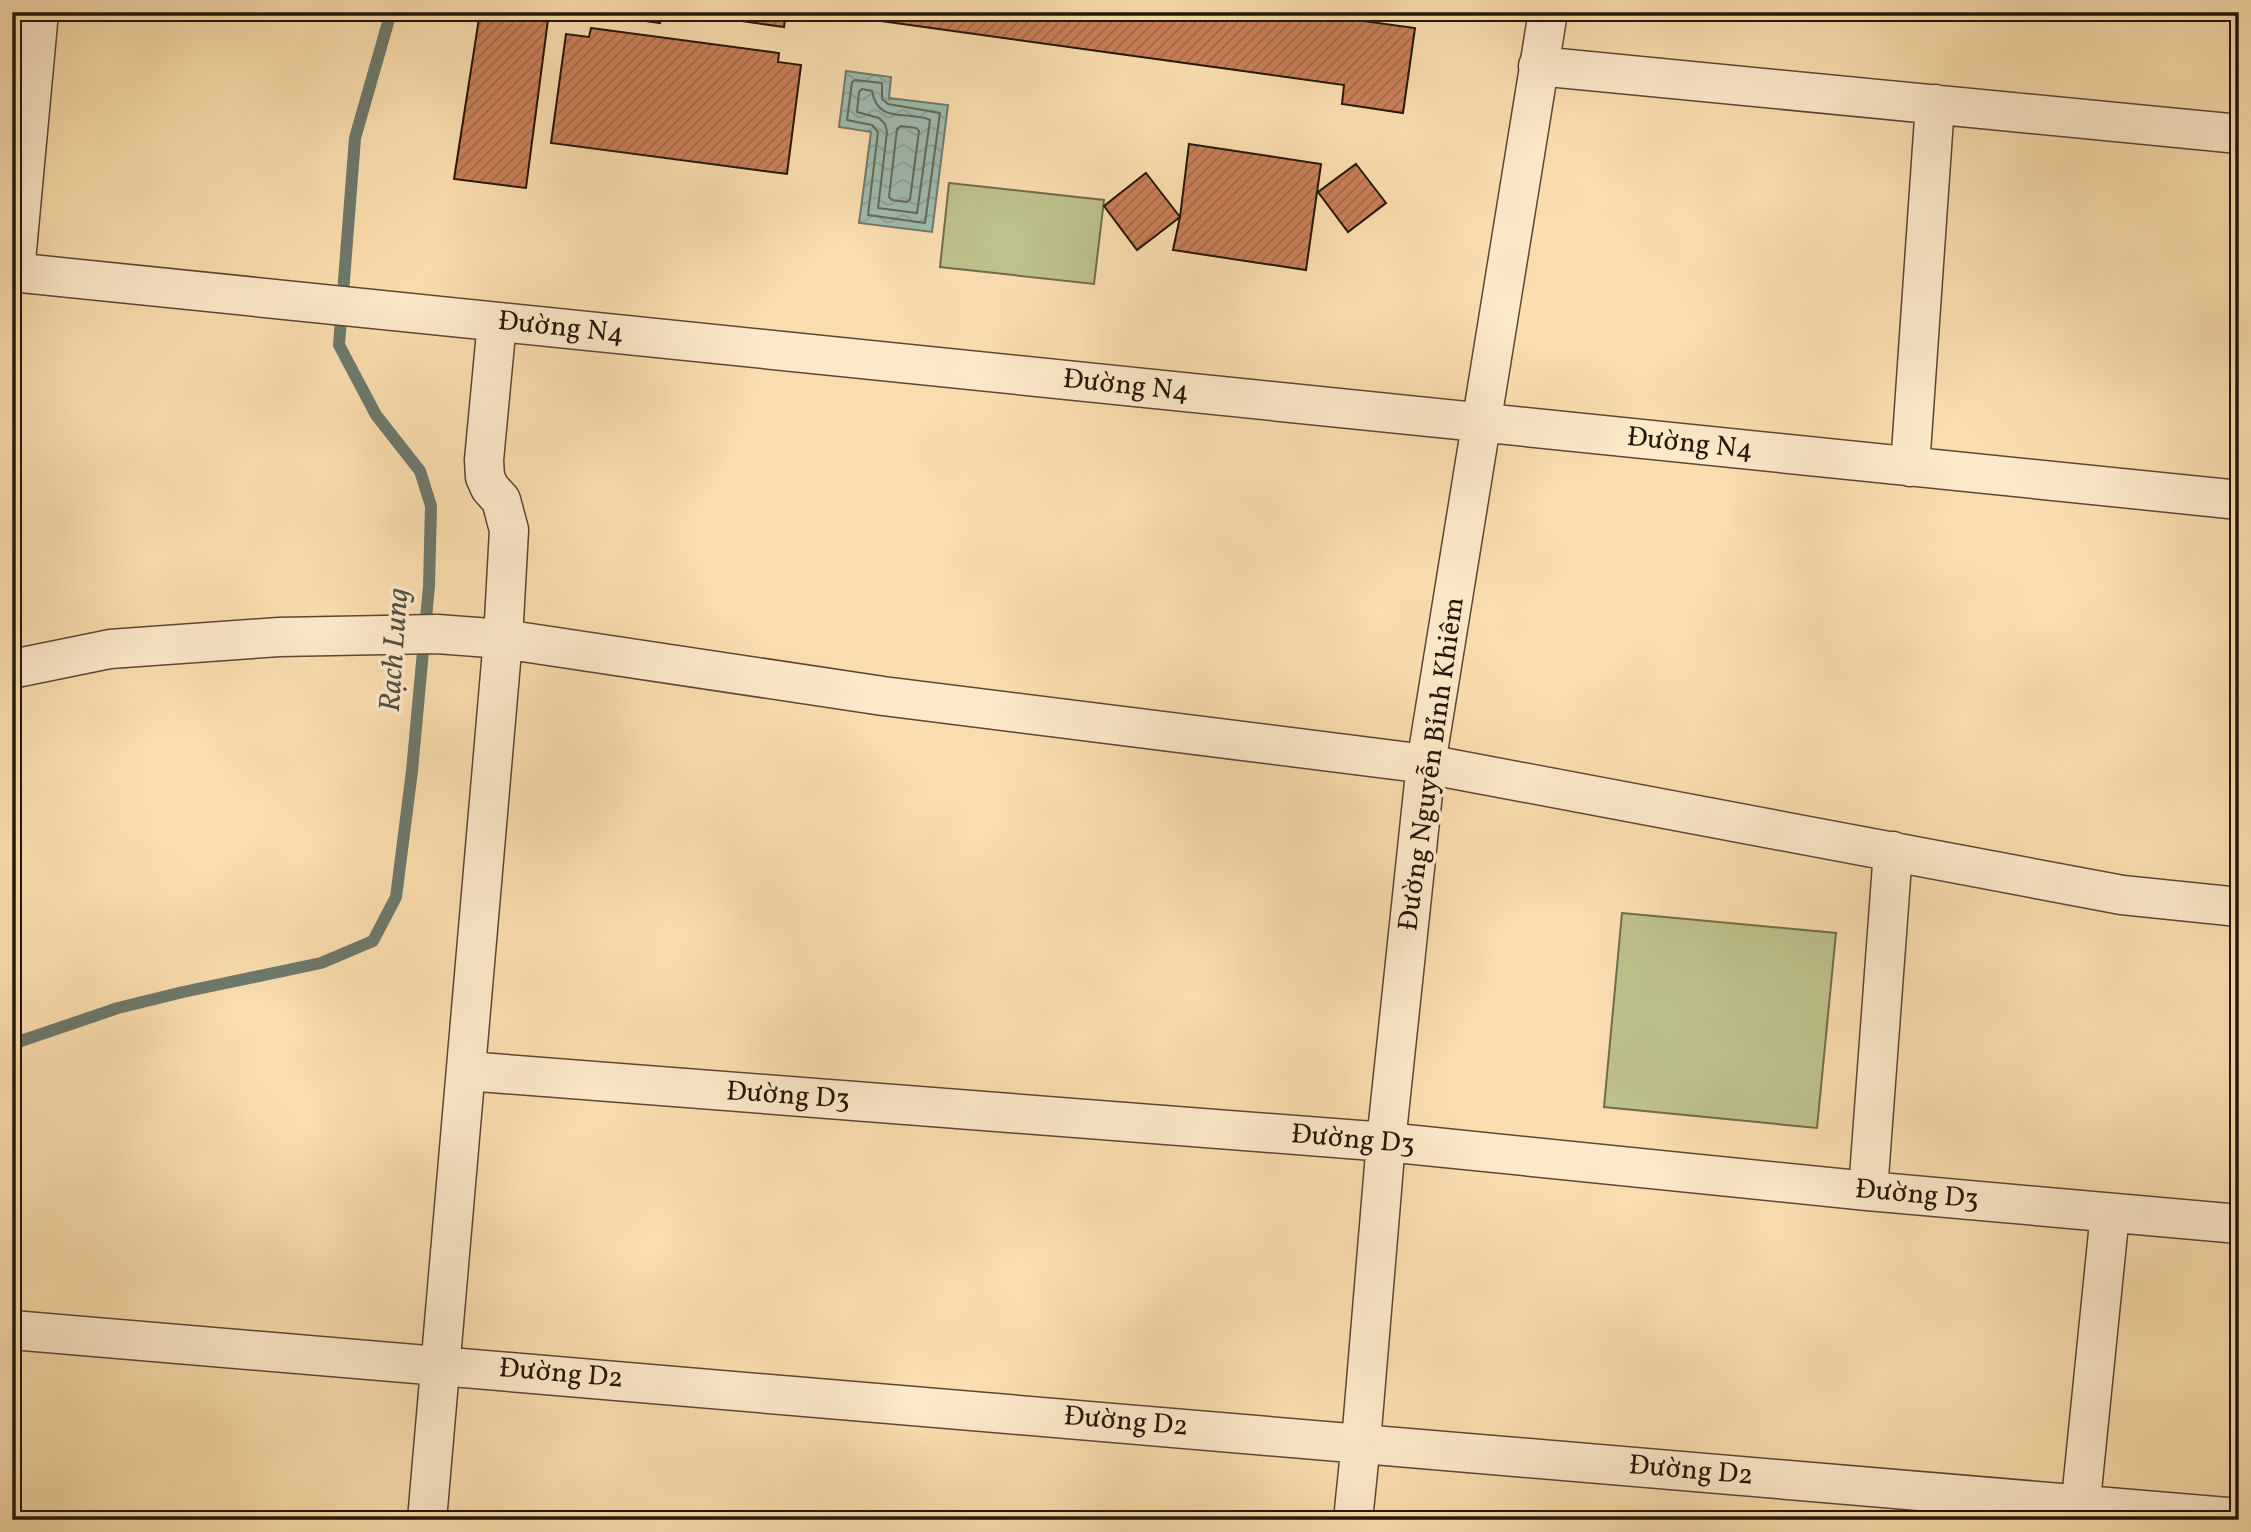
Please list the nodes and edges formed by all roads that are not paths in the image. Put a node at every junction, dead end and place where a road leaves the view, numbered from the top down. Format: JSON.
{"nodes":[{"id":1,"x":39,"y":12,"type":"edge"},
{"id":2,"x":1548,"y":12,"type":"edge"},
{"id":3,"x":1538,"y":66,"type":"junction"},
{"id":4,"x":1935,"y":104,"type":"junction"},
{"id":5,"x":2239,"y":134,"type":"edge"},
{"id":6,"x":14,"y":272,"type":"edge"},
{"id":7,"x":497,"y":322,"type":"junction"},
{"id":8,"x":1482,"y":423,"type":"junction"},
{"id":9,"x":1910,"y":467,"type":"junction"},
{"id":10,"x":2239,"y":500,"type":"edge"},
{"id":11,"x":503,"y":639,"type":"junction"},
{"id":12,"x":12,"y":669,"type":"edge"},
{"id":13,"x":1426,"y":764,"type":"junction"},
{"id":14,"x":1893,"y":851,"type":"junction"},
{"id":15,"x":2239,"y":907,"type":"edge"},
{"id":16,"x":466,"y":1071,"type":"junction"},
{"id":17,"x":1386,"y":1142,"type":"junction"},
{"id":18,"x":1868,"y":1191,"type":"junction"},
{"id":19,"x":2110,"y":1213,"type":"junction"},
{"id":20,"x":2239,"y":1224,"type":"edge"},
{"id":21,"x":12,"y":1329,"type":"edge"},
{"id":22,"x":441,"y":1364,"type":"junction"},
{"id":23,"x":1362,"y":1442,"type":"junction"},
{"id":24,"x":2079,"y":1512,"type":"edge"},
{"id":25,"x":2239,"y":1518,"type":"edge"},
{"id":26,"x":427,"y":1520,"type":"edge"},
{"id":27,"x":1353,"y":1520,"type":"edge"}],
"edges":[{"from":1,"to":6,"type":"street"},
{"from":2,"to":3,"type":"street","name":"Đường Nguyễn Bỉnh Khiêm"},
{"from":3,"to":4,"type":"street"},
{"from":3,"to":8,"type":"street","name":"Đường Nguyễn Bỉnh Khiêm"},
{"from":4,"to":5,"type":"street"},
{"from":4,"to":9,"type":"street"},
{"from":6,"to":7,"type":"street","name":"Đường N4"},
{"from":7,"to":8,"type":"street","name":"Đường N4"},
{"from":7,"to":11,"type":"street"},
{"from":8,"to":9,"type":"street","name":"Đường N4"},
{"from":8,"to":13,"type":"street","name":"Đường Nguyễn Bỉnh Khiêm"},
{"from":9,"to":10,"type":"street","name":"Đường N4"},
{"from":11,"to":12,"type":"street"},
{"from":11,"to":13,"type":"street"},
{"from":11,"to":16,"type":"street"},
{"from":13,"to":14,"type":"street"},
{"from":13,"to":17,"type":"street","name":"Đường Nguyễn Bỉnh Khiêm"},
{"from":14,"to":15,"type":"street"},
{"from":14,"to":18,"type":"street"},
{"from":16,"to":17,"type":"street","name":"Đường D3"},
{"from":16,"to":22,"type":"street"},
{"from":17,"to":18,"type":"street","name":"Đường D3"},
{"from":17,"to":23,"type":"street","name":"Đường Nguyễn Bỉnh Khiêm"},
{"from":18,"to":19,"type":"street","name":"Đường D3"},
{"from":19,"to":20,"type":"street","name":"Đường D3"},
{"from":19,"to":24,"type":"street"},
{"from":21,"to":22,"type":"street","name":"Đường D2"},
{"from":22,"to":23,"type":"street","name":"Đường D2"},
{"from":22,"to":26,"type":"street"},
{"from":23,"to":24,"type":"street","name":"Đường D2"},
{"from":23,"to":27,"type":"street","name":"Đường Nguyễn Bỉnh Khiêm"},
{"from":24,"to":25,"type":"street","name":"Đường D2"}]}
